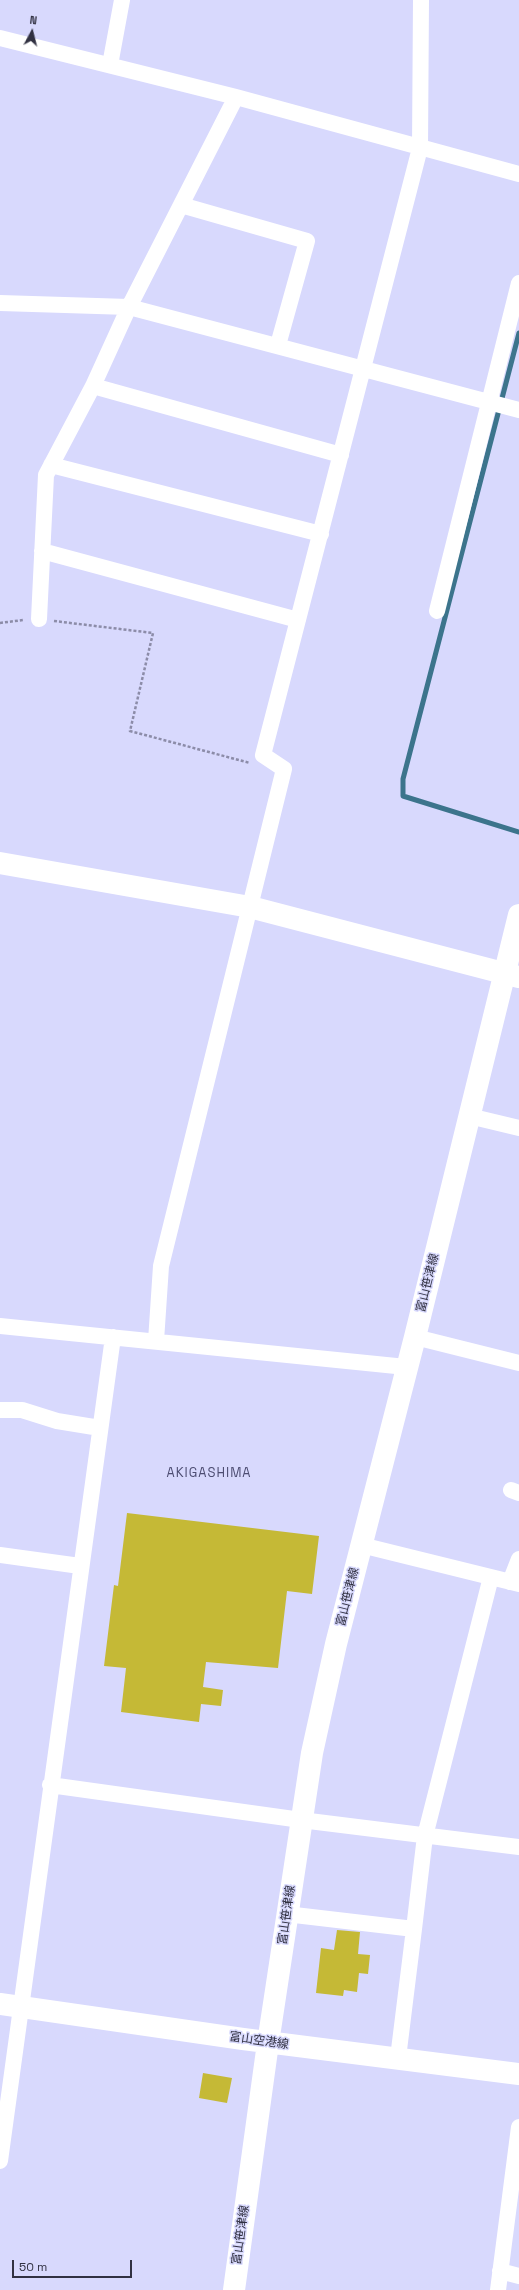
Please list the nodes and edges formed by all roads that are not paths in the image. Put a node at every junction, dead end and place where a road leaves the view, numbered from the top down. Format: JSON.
{"nodes":[{"id":1,"x":122,"y":0,"type":"edge"},
{"id":2,"x":421,"y":0,"type":"edge"},
{"id":3,"x":0,"y":38,"type":"edge"},
{"id":4,"x":110,"y":65,"type":"junction"},
{"id":5,"x":236,"y":97,"type":"junction"},
{"id":6,"x":420,"y":148,"type":"junction"},
{"id":7,"x":519,"y":174,"type":"edge"},
{"id":8,"x":181,"y":205,"type":"junction"},
{"id":9,"x":519,"y":283,"type":"edge"},
{"id":10,"x":0,"y":303,"type":"edge"},
{"id":11,"x":129,"y":307,"type":"junction"},
{"id":12,"x":278,"y":345,"type":"junction"},
{"id":13,"x":364,"y":368,"type":"junction"},
{"id":14,"x":93,"y":386,"type":"junction"},
{"id":15,"x":488,"y":401,"type":"junction"},
{"id":16,"x":519,"y":410,"type":"edge"},
{"id":17,"x":341,"y":455,"type":"junction"},
{"id":18,"x":51,"y":465,"type":"junction"},
{"id":19,"x":321,"y":534,"type":"junction"},
{"id":20,"x":42,"y":550,"type":"junction"},
{"id":21,"x":437,"y":611,"type":"dead end"},
{"id":22,"x":39,"y":619,"type":"road end"},
{"id":23,"x":298,"y":620,"type":"junction"},
{"id":24,"x":0,"y":863,"type":"edge"},
{"id":25,"x":250,"y":907,"type":"junction"},
{"id":26,"x":519,"y":915,"type":"edge"},
{"id":27,"x":512,"y":976,"type":"edge"},
{"id":28,"x":469,"y":1116,"type":"junction"},
{"id":29,"x":519,"y":1128,"type":"edge"},
{"id":30,"x":0,"y":1326,"type":"edge"},
{"id":31,"x":113,"y":1337,"type":"junction"},
{"id":32,"x":415,"y":1338,"type":"junction"},
{"id":33,"x":156,"y":1341,"type":"junction"},
{"id":34,"x":519,"y":1363,"type":"edge"},
{"id":35,"x":406,"y":1367,"type":"junction"},
{"id":36,"x":0,"y":1410,"type":"edge"},
{"id":37,"x":100,"y":1428,"type":"junction"},
{"id":38,"x":361,"y":1546,"type":"junction"},
{"id":39,"x":0,"y":1555,"type":"edge"},
{"id":40,"x":519,"y":1559,"type":"edge"},
{"id":41,"x":80,"y":1566,"type":"junction"},
{"id":42,"x":491,"y":1577,"type":"junction"},
{"id":43,"x":514,"y":1583,"type":"edge"},
{"id":44,"x":50,"y":1785,"type":"junction"},
{"id":45,"x":300,"y":1820,"type":"junction"},
{"id":46,"x":425,"y":1836,"type":"junction"},
{"id":47,"x":519,"y":1847,"type":"edge"},
{"id":48,"x":286,"y":1914,"type":"junction"},
{"id":49,"x":414,"y":1929,"type":"junction"},
{"id":50,"x":10,"y":2005,"type":"edge"},
{"id":51,"x":268,"y":2043,"type":"junction"},
{"id":52,"x":398,"y":2058,"type":"junction"},
{"id":53,"x":519,"y":2074,"type":"edge"},
{"id":54,"x":519,"y":2127,"type":"edge"},
{"id":55,"x":0,"y":2161,"type":"edge"},
{"id":56,"x":500,"y":2271,"type":"junction"},
{"id":57,"x":519,"y":2276,"type":"edge"},
{"id":58,"x":234,"y":2290,"type":"edge"},
{"id":59,"x":498,"y":2290,"type":"edge"}],
"edges":[{"from":1,"to":4,"type":"street"},
{"from":2,"to":6,"type":"street"},
{"from":3,"to":4,"type":"street"},
{"from":4,"to":5,"type":"street"},
{"from":5,"to":6,"type":"street"},
{"from":5,"to":8,"type":"street"},
{"from":6,"to":7,"type":"street"},
{"from":6,"to":13,"type":"street"},
{"from":8,"to":11,"type":"street"},
{"from":8,"to":12,"type":"street"},
{"from":9,"to":15,"type":"street"},
{"from":10,"to":11,"type":"street"},
{"from":11,"to":12,"type":"street"},
{"from":11,"to":14,"type":"street"},
{"from":12,"to":13,"type":"street"},
{"from":13,"to":15,"type":"street"},
{"from":13,"to":17,"type":"street"},
{"from":14,"to":17,"type":"street"},
{"from":14,"to":18,"type":"street"},
{"from":15,"to":16,"type":"street"},
{"from":15,"to":21,"type":"street"},
{"from":17,"to":19,"type":"street"},
{"from":18,"to":19,"type":"street"},
{"from":18,"to":20,"type":"street"},
{"from":19,"to":23,"type":"street"},
{"from":20,"to":22,"type":"street"},
{"from":20,"to":23,"type":"street"},
{"from":23,"to":25,"type":"street"},
{"from":24,"to":25,"type":"main road"},
{"from":25,"to":27,"type":"main road"},
{"from":25,"to":33,"type":"street"},
{"from":26,"to":27,"type":"main road","name":"富山笹津線"},
{"from":27,"to":28,"type":"main road","name":"富山笹津線"},
{"from":28,"to":29,"type":"street"},
{"from":28,"to":32,"type":"main road","name":"富山笹津線"},
{"from":30,"to":31,"type":"street"},
{"from":31,"to":33,"type":"street"},
{"from":31,"to":37,"type":"street"},
{"from":32,"to":34,"type":"street"},
{"from":32,"to":35,"type":"main road","name":"富山笹津線"},
{"from":33,"to":35,"type":"street"},
{"from":35,"to":38,"type":"main road","name":"富山笹津線"},
{"from":36,"to":37,"type":"street"},
{"from":37,"to":41,"type":"street"},
{"from":38,"to":42,"type":"street"},
{"from":38,"to":45,"type":"main road","name":"富山笹津線"},
{"from":39,"to":41,"type":"street"},
{"from":40,"to":43,"type":"street"},
{"from":41,"to":44,"type":"street"},
{"from":42,"to":43,"type":"street"},
{"from":42,"to":46,"type":"street"},
{"from":44,"to":45,"type":"street"},
{"from":44,"to":50,"type":"street"},
{"from":45,"to":46,"type":"street"},
{"from":45,"to":48,"type":"main road","name":"富山笹津線"},
{"from":46,"to":47,"type":"street"},
{"from":46,"to":49,"type":"street"},
{"from":48,"to":49,"type":"street"},
{"from":48,"to":51,"type":"main road","name":"富山笹津線"},
{"from":49,"to":52,"type":"street"},
{"from":50,"to":51,"type":"main road","name":"富山空港線"},
{"from":50,"to":55,"type":"street"},
{"from":51,"to":52,"type":"main road","name":"富山空港線"},
{"from":51,"to":58,"type":"main road","name":"富山笹津線"},
{"from":52,"to":53,"type":"main road","name":"富山空港線"},
{"from":54,"to":56,"type":"street"},
{"from":56,"to":57,"type":"street"},
{"from":56,"to":59,"type":"street"}]}
